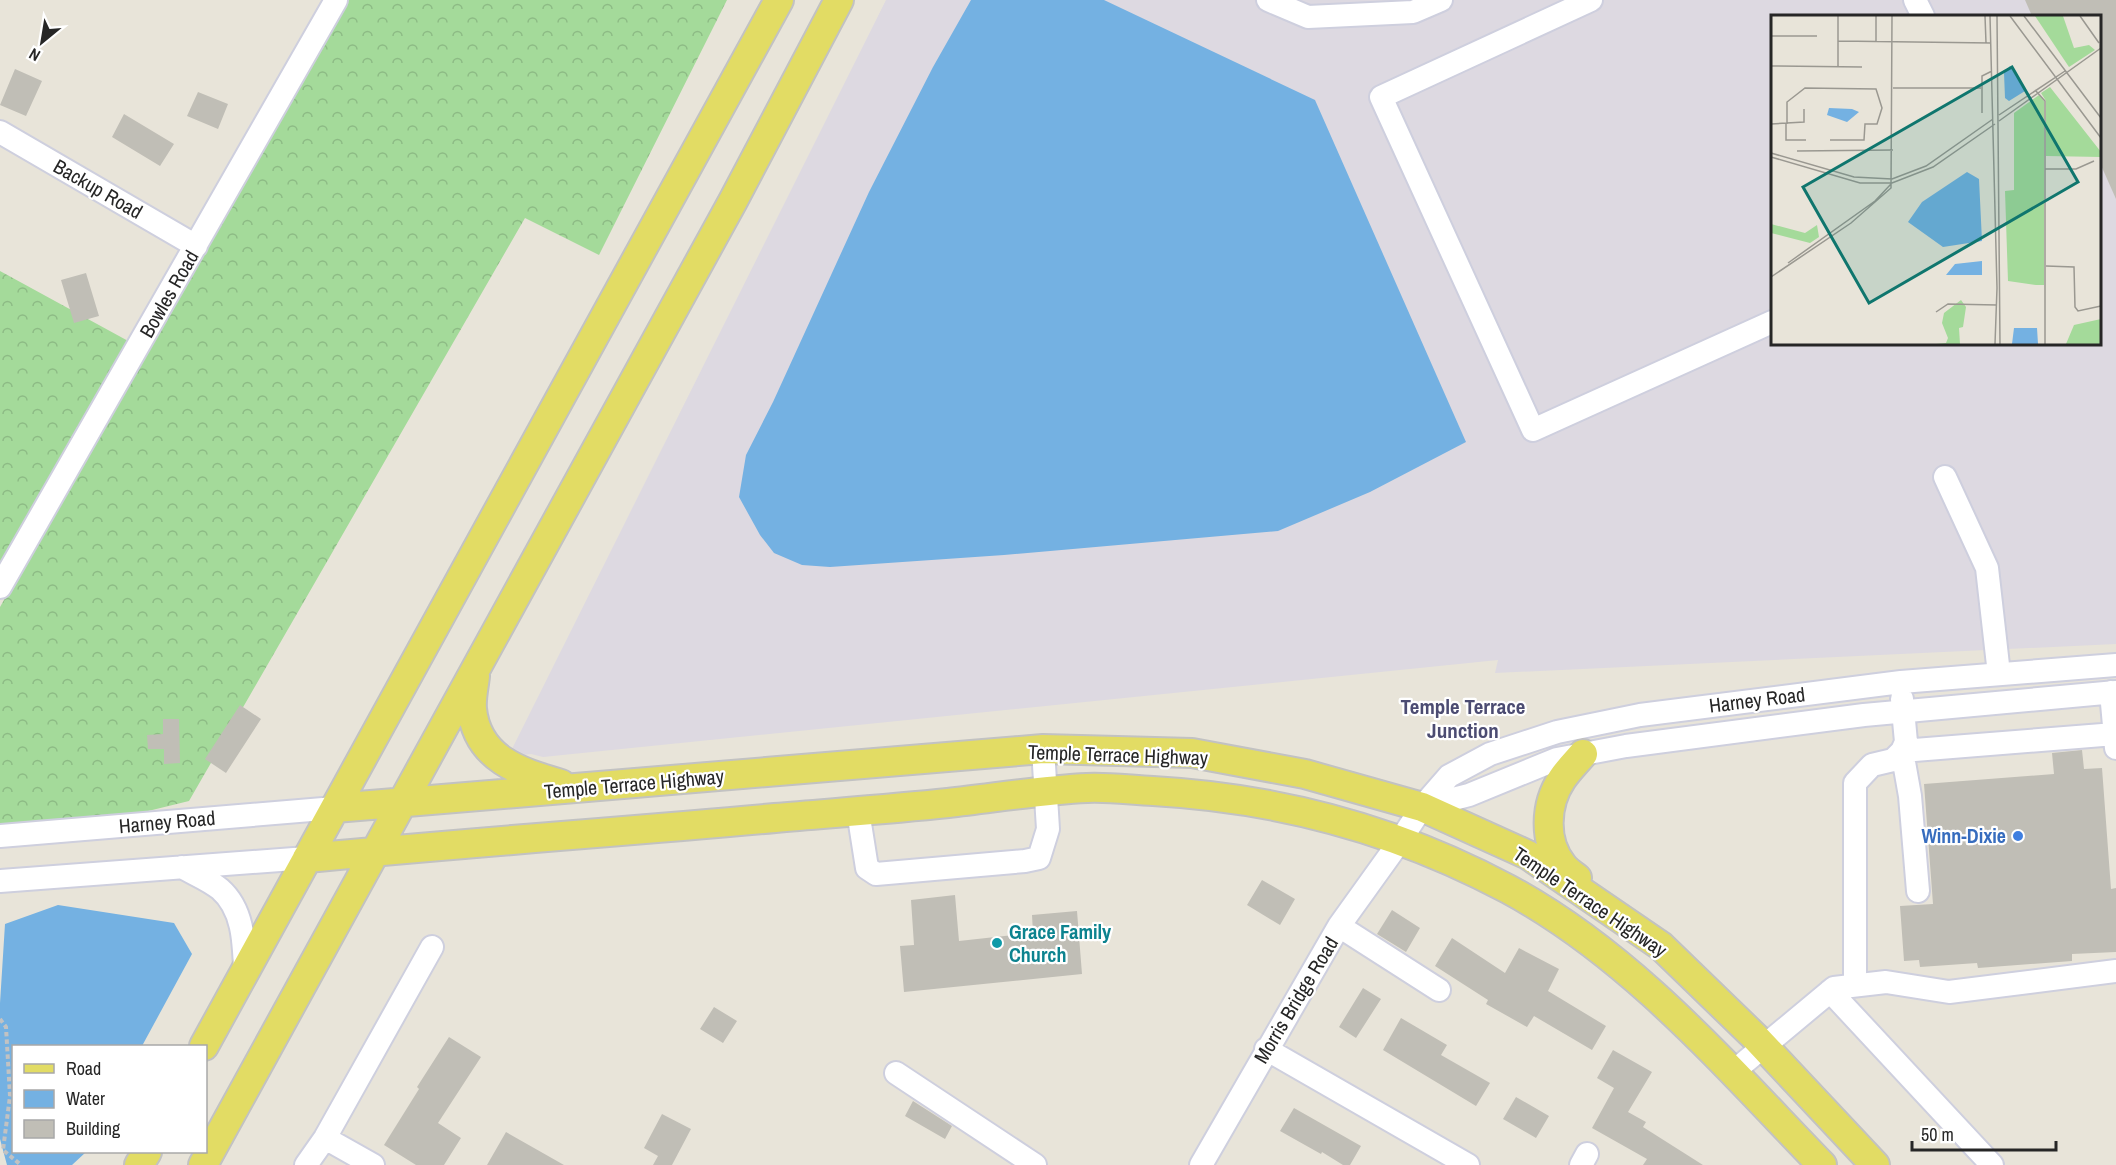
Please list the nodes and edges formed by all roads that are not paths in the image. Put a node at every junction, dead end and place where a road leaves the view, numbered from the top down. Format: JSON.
{"nodes":[{"id":1,"x":336,"y":0,"type":"edge"},
{"id":2,"x":779,"y":0,"type":"edge"},
{"id":3,"x":839,"y":0,"type":"edge"},
{"id":4,"x":1268,"y":0,"type":"edge"},
{"id":5,"x":1441,"y":0,"type":"edge"},
{"id":6,"x":1591,"y":0,"type":"edge"},
{"id":7,"x":1915,"y":0,"type":"edge"},
{"id":8,"x":1922,"y":15,"type":"edge"},
{"id":9,"x":0,"y":132,"type":"edge"},
{"id":10,"x":196,"y":246,"type":"junction"},
{"id":11,"x":1771,"y":323,"type":"edge"},
{"id":12,"x":1945,"y":477,"type":"dead end"},
{"id":13,"x":0,"y":587,"type":"edge"},
{"id":14,"x":2116,"y":665,"type":"edge"},
{"id":15,"x":476,"y":669,"type":"junction"},
{"id":16,"x":2000,"y":674,"type":"junction"},
{"id":17,"x":1901,"y":682,"type":"junction"},
{"id":18,"x":2114,"y":692,"type":"edge"},
{"id":19,"x":1903,"y":712,"type":"junction"},
{"id":20,"x":2115,"y":742,"type":"edge"},
{"id":21,"x":1043,"y":749,"type":"junction"},
{"id":22,"x":1902,"y":751,"type":"junction"},
{"id":23,"x":1583,"y":754,"type":"junction"},
{"id":24,"x":577,"y":789,"type":"junction"},
{"id":25,"x":1046,"y":792,"type":"junction"},
{"id":26,"x":401,"y":804,"type":"junction"},
{"id":27,"x":1422,"y":807,"type":"junction"},
{"id":28,"x":335,"y":808,"type":"junction"},
{"id":29,"x":858,"y":811,"type":"junction"},
{"id":30,"x":0,"y":836,"type":"edge"},
{"id":31,"x":1400,"y":841,"type":"junction"},
{"id":32,"x":374,"y":851,"type":"junction"},
{"id":33,"x":307,"y":858,"type":"junction"},
{"id":34,"x":182,"y":867,"type":"junction"},
{"id":35,"x":0,"y":881,"type":"edge"},
{"id":36,"x":1918,"y":891,"type":"dead end"},
{"id":37,"x":1339,"y":926,"type":"junction"},
{"id":38,"x":1660,"y":946,"type":"junction"},
{"id":39,"x":432,"y":947,"type":"dead end"},
{"id":40,"x":245,"y":969,"type":"junction"},
{"id":41,"x":2116,"y":971,"type":"edge"},
{"id":42,"x":1855,"y":985,"type":"junction"},
{"id":43,"x":1439,"y":990,"type":"dead end"},
{"id":44,"x":1830,"y":991,"type":"junction"},
{"id":45,"x":205,"y":1045,"type":"edge"},
{"id":46,"x":1765,"y":1047,"type":"junction"},
{"id":47,"x":1266,"y":1049,"type":"junction"},
{"id":48,"x":1733,"y":1072,"type":"junction"},
{"id":49,"x":896,"y":1073,"type":"dead end"},
{"id":50,"x":325,"y":1138,"type":"junction"},
{"id":51,"x":365,"y":1163,"type":"edge"},
{"id":52,"x":203,"y":1165,"type":"edge"},
{"id":53,"x":306,"y":1165,"type":"edge"},
{"id":54,"x":1035,"y":1165,"type":"edge"},
{"id":55,"x":1201,"y":1165,"type":"edge"},
{"id":56,"x":1468,"y":1165,"type":"edge"},
{"id":57,"x":1822,"y":1165,"type":"edge"},
{"id":58,"x":1875,"y":1165,"type":"edge"},
{"id":59,"x":1992,"y":1165,"type":"edge"}],
"edges":[{"from":1,"to":10,"type":"street","name":"Bowles Road"},
{"from":2,"to":28,"type":"main road"},
{"from":3,"to":15,"type":"main road"},
{"from":4,"to":5,"type":"street"},
{"from":6,"to":11,"type":"street"},
{"from":7,"to":8,"type":"street"},
{"from":9,"to":10,"type":"street","name":"Backup Road"},
{"from":10,"to":13,"type":"street","name":"Bowles Road"},
{"from":12,"to":16,"type":"street"},
{"from":14,"to":16,"type":"street","name":"Harney Road"},
{"from":15,"to":24,"type":"main road"},
{"from":15,"to":26,"type":"main road"},
{"from":16,"to":17,"type":"street","name":"Harney Road"},
{"from":17,"to":19,"type":"street"},
{"from":17,"to":27,"type":"street","name":"Harney Road"},
{"from":18,"to":19,"type":"street","name":"Harney Road"},
{"from":18,"to":20,"type":"street"},
{"from":19,"to":22,"type":"street"},
{"from":19,"to":23,"type":"street","name":"Harney Road"},
{"from":20,"to":22,"type":"street"},
{"from":21,"to":24,"type":"main road","name":"Temple Terrace Highway"},
{"from":21,"to":25,"type":"street"},
{"from":21,"to":27,"type":"main road","name":"Temple Terrace Highway"},
{"from":22,"to":36,"type":"street"},
{"from":22,"to":42,"type":"street"},
{"from":23,"to":27,"type":"street","name":"Harney Road"},
{"from":23,"to":38,"type":"main road"},
{"from":24,"to":26,"type":"main road","name":"Temple Terrace Highway"},
{"from":25,"to":29,"type":"main road","name":"Temple Terrace Highway"},
{"from":25,"to":29,"type":"street"},
{"from":25,"to":31,"type":"main road","name":"Temple Terrace Highway"},
{"from":26,"to":28,"type":"main road","name":"Temple Terrace Highway"},
{"from":26,"to":32,"type":"main road"},
{"from":27,"to":31,"type":"street","name":"Harney Road"},
{"from":27,"to":38,"type":"main road","name":"Temple Terrace Highway"},
{"from":28,"to":30,"type":"street","name":"Harney Road"},
{"from":28,"to":33,"type":"main road"},
{"from":29,"to":32,"type":"main road","name":"Temple Terrace Highway"},
{"from":31,"to":37,"type":"street","name":"Morris Bridge Road"},
{"from":31,"to":48,"type":"main road","name":"Temple Terrace Highway"},
{"from":32,"to":33,"type":"main road","name":"Temple Terrace Highway"},
{"from":32,"to":52,"type":"main road"},
{"from":33,"to":34,"type":"street"},
{"from":33,"to":40,"type":"main road"},
{"from":34,"to":35,"type":"street"},
{"from":34,"to":40,"type":"street"},
{"from":37,"to":43,"type":"street"},
{"from":37,"to":47,"type":"street","name":"Morris Bridge Road"},
{"from":38,"to":46,"type":"main road","name":"Temple Terrace Highway"},
{"from":39,"to":50,"type":"street"},
{"from":40,"to":45,"type":"main road"},
{"from":41,"to":42,"type":"street"},
{"from":42,"to":44,"type":"street"},
{"from":44,"to":46,"type":"street"},
{"from":44,"to":59,"type":"street"},
{"from":46,"to":48,"type":"street"},
{"from":46,"to":58,"type":"main road","name":"Temple Terrace Highway"},
{"from":47,"to":55,"type":"street","name":"Morris Bridge Road"},
{"from":47,"to":56,"type":"street"},
{"from":48,"to":57,"type":"main road","name":"Temple Terrace Highway"},
{"from":49,"to":54,"type":"street"},
{"from":50,"to":51,"type":"street"},
{"from":50,"to":53,"type":"street"}]}
